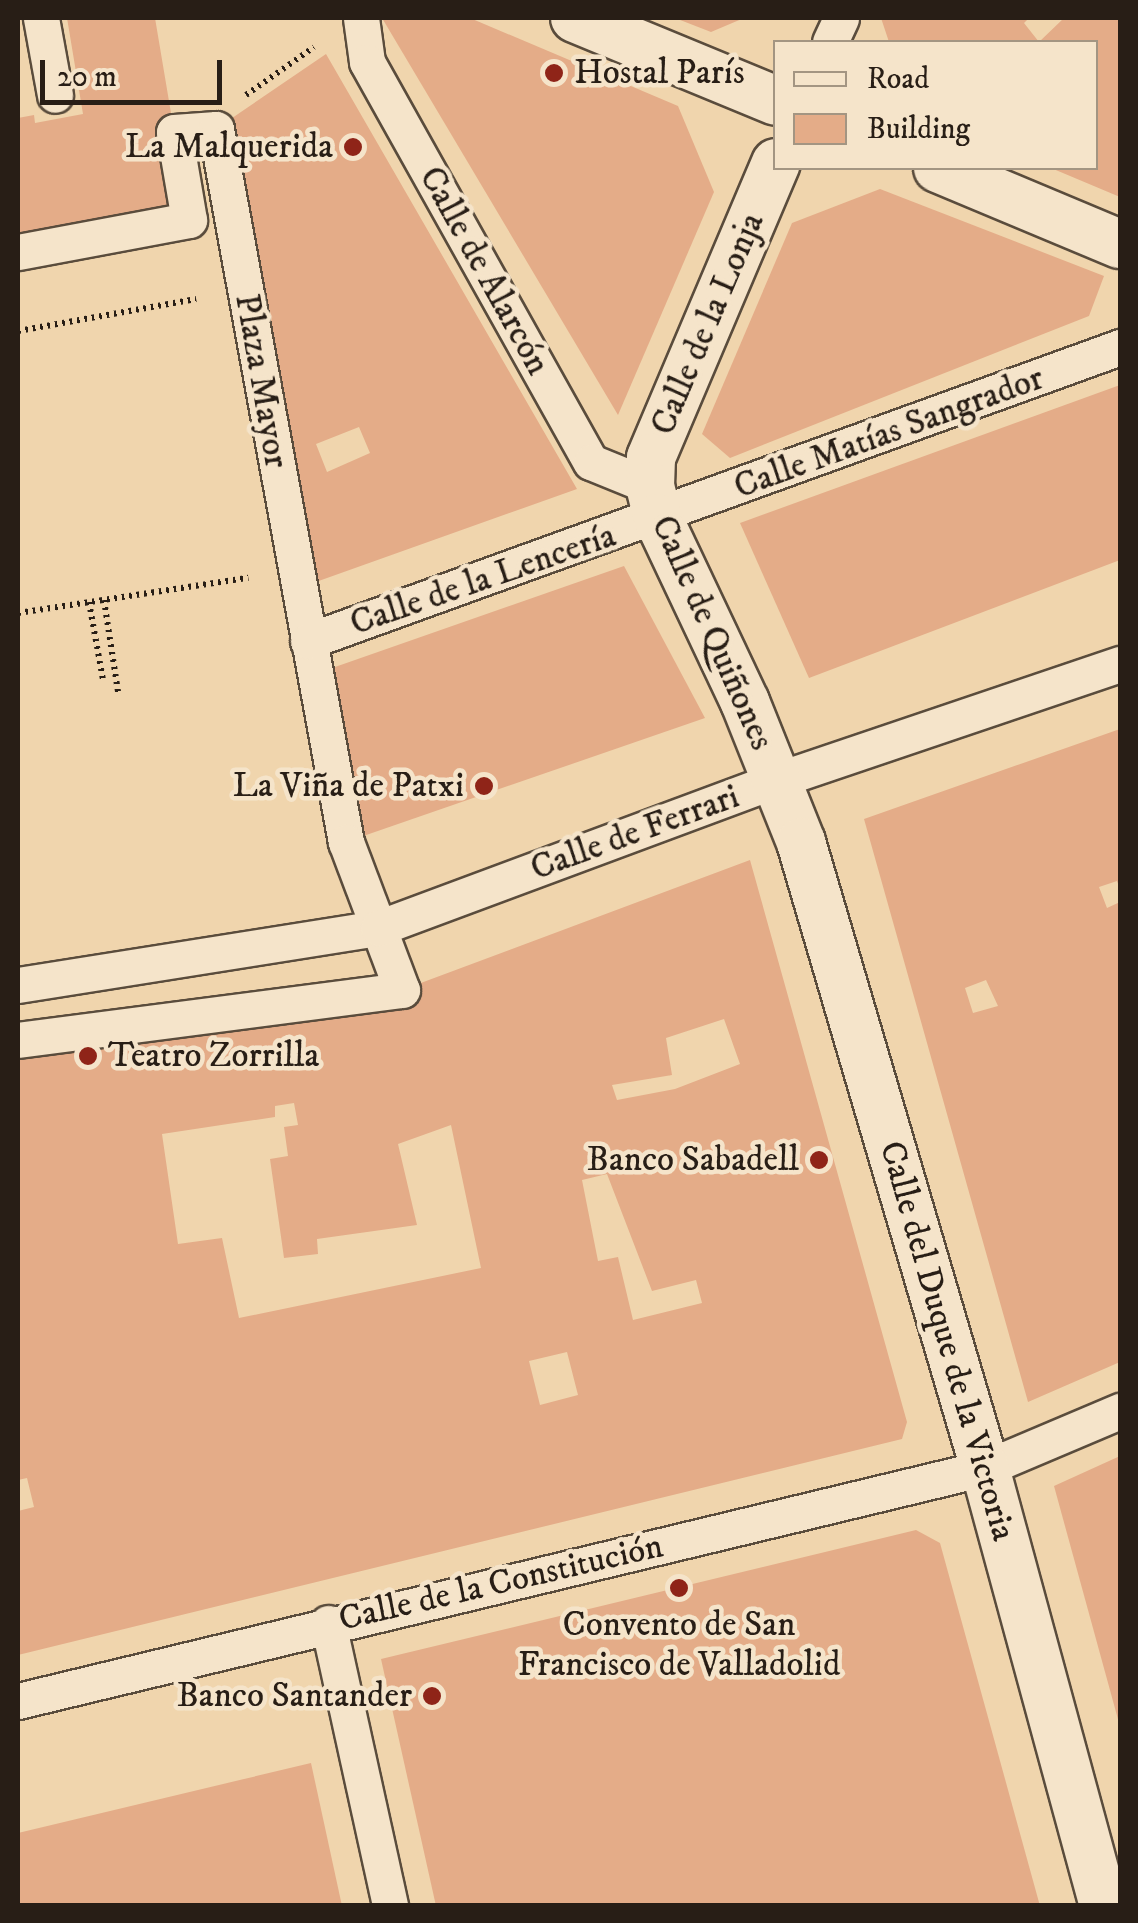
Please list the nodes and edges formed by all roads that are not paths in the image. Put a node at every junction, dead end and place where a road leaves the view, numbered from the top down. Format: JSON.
{"nodes":[{"id":1,"x":41,"y":18,"type":"edge"},
{"id":2,"x":362,"y":18,"type":"edge"},
{"id":3,"x":576,"y":18,"type":"edge"},
{"id":4,"x":55,"y":95,"type":"dead end"},
{"id":5,"x":773,"y":100,"type":"edge"},
{"id":6,"x":773,"y":170,"type":"edge"},
{"id":7,"x":943,"y":170,"type":"edge"},
{"id":8,"x":1120,"y":244,"type":"edge"},
{"id":9,"x":18,"y":252,"type":"edge"},
{"id":10,"x":1120,"y":347,"type":"edge"},
{"id":11,"x":654,"y":502,"type":"junction"},
{"id":12,"x":308,"y":641,"type":"junction"},
{"id":13,"x":1120,"y":664,"type":"edge"},
{"id":14,"x":777,"y":780,"type":"junction"},
{"id":15,"x":378,"y":928,"type":"junction"},
{"id":16,"x":18,"y":985,"type":"edge"},
{"id":17,"x":18,"y":1040,"type":"edge"},
{"id":18,"x":1120,"y":1411,"type":"edge"},
{"id":19,"x":985,"y":1468,"type":"junction"},
{"id":20,"x":328,"y":1624,"type":"junction"},
{"id":21,"x":18,"y":1702,"type":"edge"},
{"id":22,"x":390,"y":1906,"type":"edge"},
{"id":23,"x":1104,"y":1906,"type":"edge"}],
"edges":[{"from":1,"to":4,"type":"street"},
{"from":2,"to":11,"type":"street","name":"Calle de Alarcón"},
{"from":3,"to":5,"type":"street"},
{"from":6,"to":11,"type":"street","name":"Calle de la Lonja"},
{"from":7,"to":8,"type":"street"},
{"from":9,"to":12,"type":"street","name":"Plaza Mayor"},
{"from":10,"to":11,"type":"street","name":"Calle Matías Sangrador"},
{"from":11,"to":12,"type":"street","name":"Calle de la Lencería"},
{"from":11,"to":14,"type":"street","name":"Calle de Quiñones"},
{"from":12,"to":15,"type":"street","name":"Plaza Mayor"},
{"from":13,"to":14,"type":"street","name":"Calle de Ferrari"},
{"from":14,"to":15,"type":"street","name":"Calle de Ferrari"},
{"from":14,"to":19,"type":"street","name":"Calle del Duque de la Victoria"},
{"from":15,"to":16,"type":"street"},
{"from":15,"to":17,"type":"street","name":"Plaza Mayor"},
{"from":18,"to":19,"type":"street","name":"Calle de la Constitución"},
{"from":19,"to":20,"type":"street","name":"Calle de la Constitución"},
{"from":19,"to":23,"type":"street","name":"Calle del Duque de la Victoria"},
{"from":20,"to":21,"type":"street","name":"Calle de la Constitución"},
{"from":20,"to":22,"type":"street"}]}
